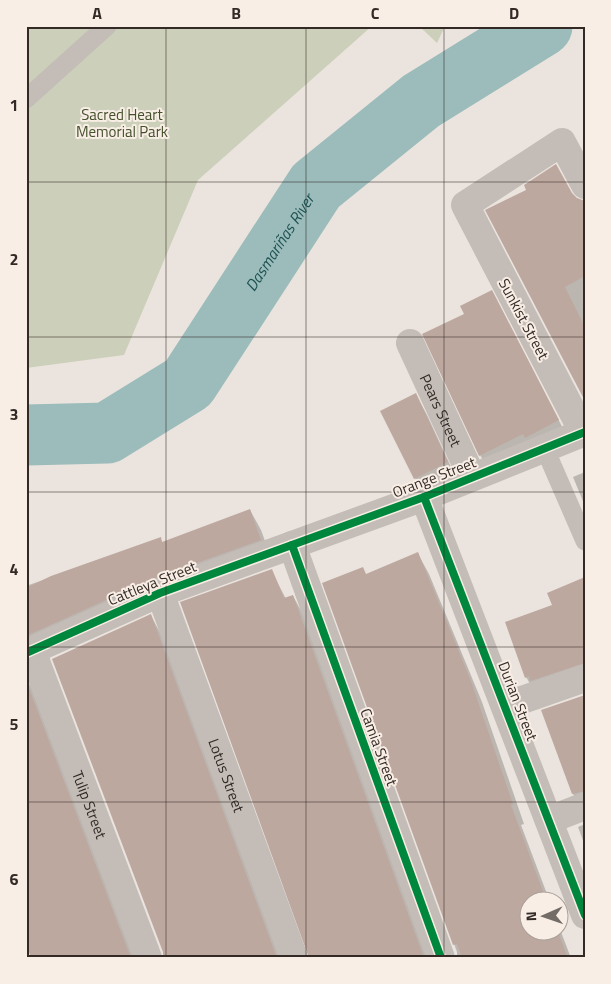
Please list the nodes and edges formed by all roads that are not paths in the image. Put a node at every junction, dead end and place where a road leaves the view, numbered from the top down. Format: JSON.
{"nodes":[{"id":1,"x":107,"y":26,"type":"edge"},
{"id":2,"x":26,"y":99,"type":"edge"},
{"id":3,"x":585,"y":186,"type":"edge"},
{"id":4,"x":410,"y":343,"type":"dead end"},
{"id":5,"x":584,"y":432,"type":"edge"},
{"id":6,"x":545,"y":449,"type":"junction"},
{"id":7,"x":472,"y":477,"type":"junction"},
{"id":8,"x":424,"y":497,"type":"junction"},
{"id":9,"x":585,"y":541,"type":"edge"},
{"id":10,"x":292,"y":545,"type":"junction"},
{"id":11,"x":160,"y":593,"type":"junction"},
{"id":12,"x":29,"y":652,"type":"edge"},
{"id":13,"x":585,"y":678,"type":"edge"},
{"id":14,"x":505,"y":706,"type":"junction"},
{"id":15,"x":585,"y":806,"type":"edge"},
{"id":16,"x":548,"y":820,"type":"junction"},
{"id":17,"x":585,"y":915,"type":"edge"},
{"id":18,"x":148,"y":958,"type":"edge"},
{"id":19,"x":294,"y":958,"type":"edge"},
{"id":20,"x":441,"y":958,"type":"edge"}],
"edges":[{"from":1,"to":2,"type":"lane"},
{"from":3,"to":5,"type":"street","name":"Sunkist Street"},
{"from":4,"to":7,"type":"street","name":"Pears Street"},
{"from":5,"to":6,"type":"street","name":"Orange Street"},
{"from":6,"to":7,"type":"street","name":"Orange Street"},
{"from":6,"to":9,"type":"lane"},
{"from":7,"to":8,"type":"street","name":"Orange Street"},
{"from":8,"to":10,"type":"street","name":"Orange Street"},
{"from":8,"to":14,"type":"street","name":"Durian Street"},
{"from":10,"to":11,"type":"street","name":"Cattleya Street"},
{"from":10,"to":20,"type":"street","name":"Camia Street"},
{"from":11,"to":12,"type":"street","name":"Cattleya Street"},
{"from":11,"to":19,"type":"street","name":"Lotus Street"},
{"from":12,"to":18,"type":"street","name":"Tulip Street"},
{"from":13,"to":14,"type":"street"},
{"from":14,"to":16,"type":"street","name":"Durian Street"},
{"from":15,"to":16,"type":"street"},
{"from":16,"to":17,"type":"street","name":"Durian Street"}]}
